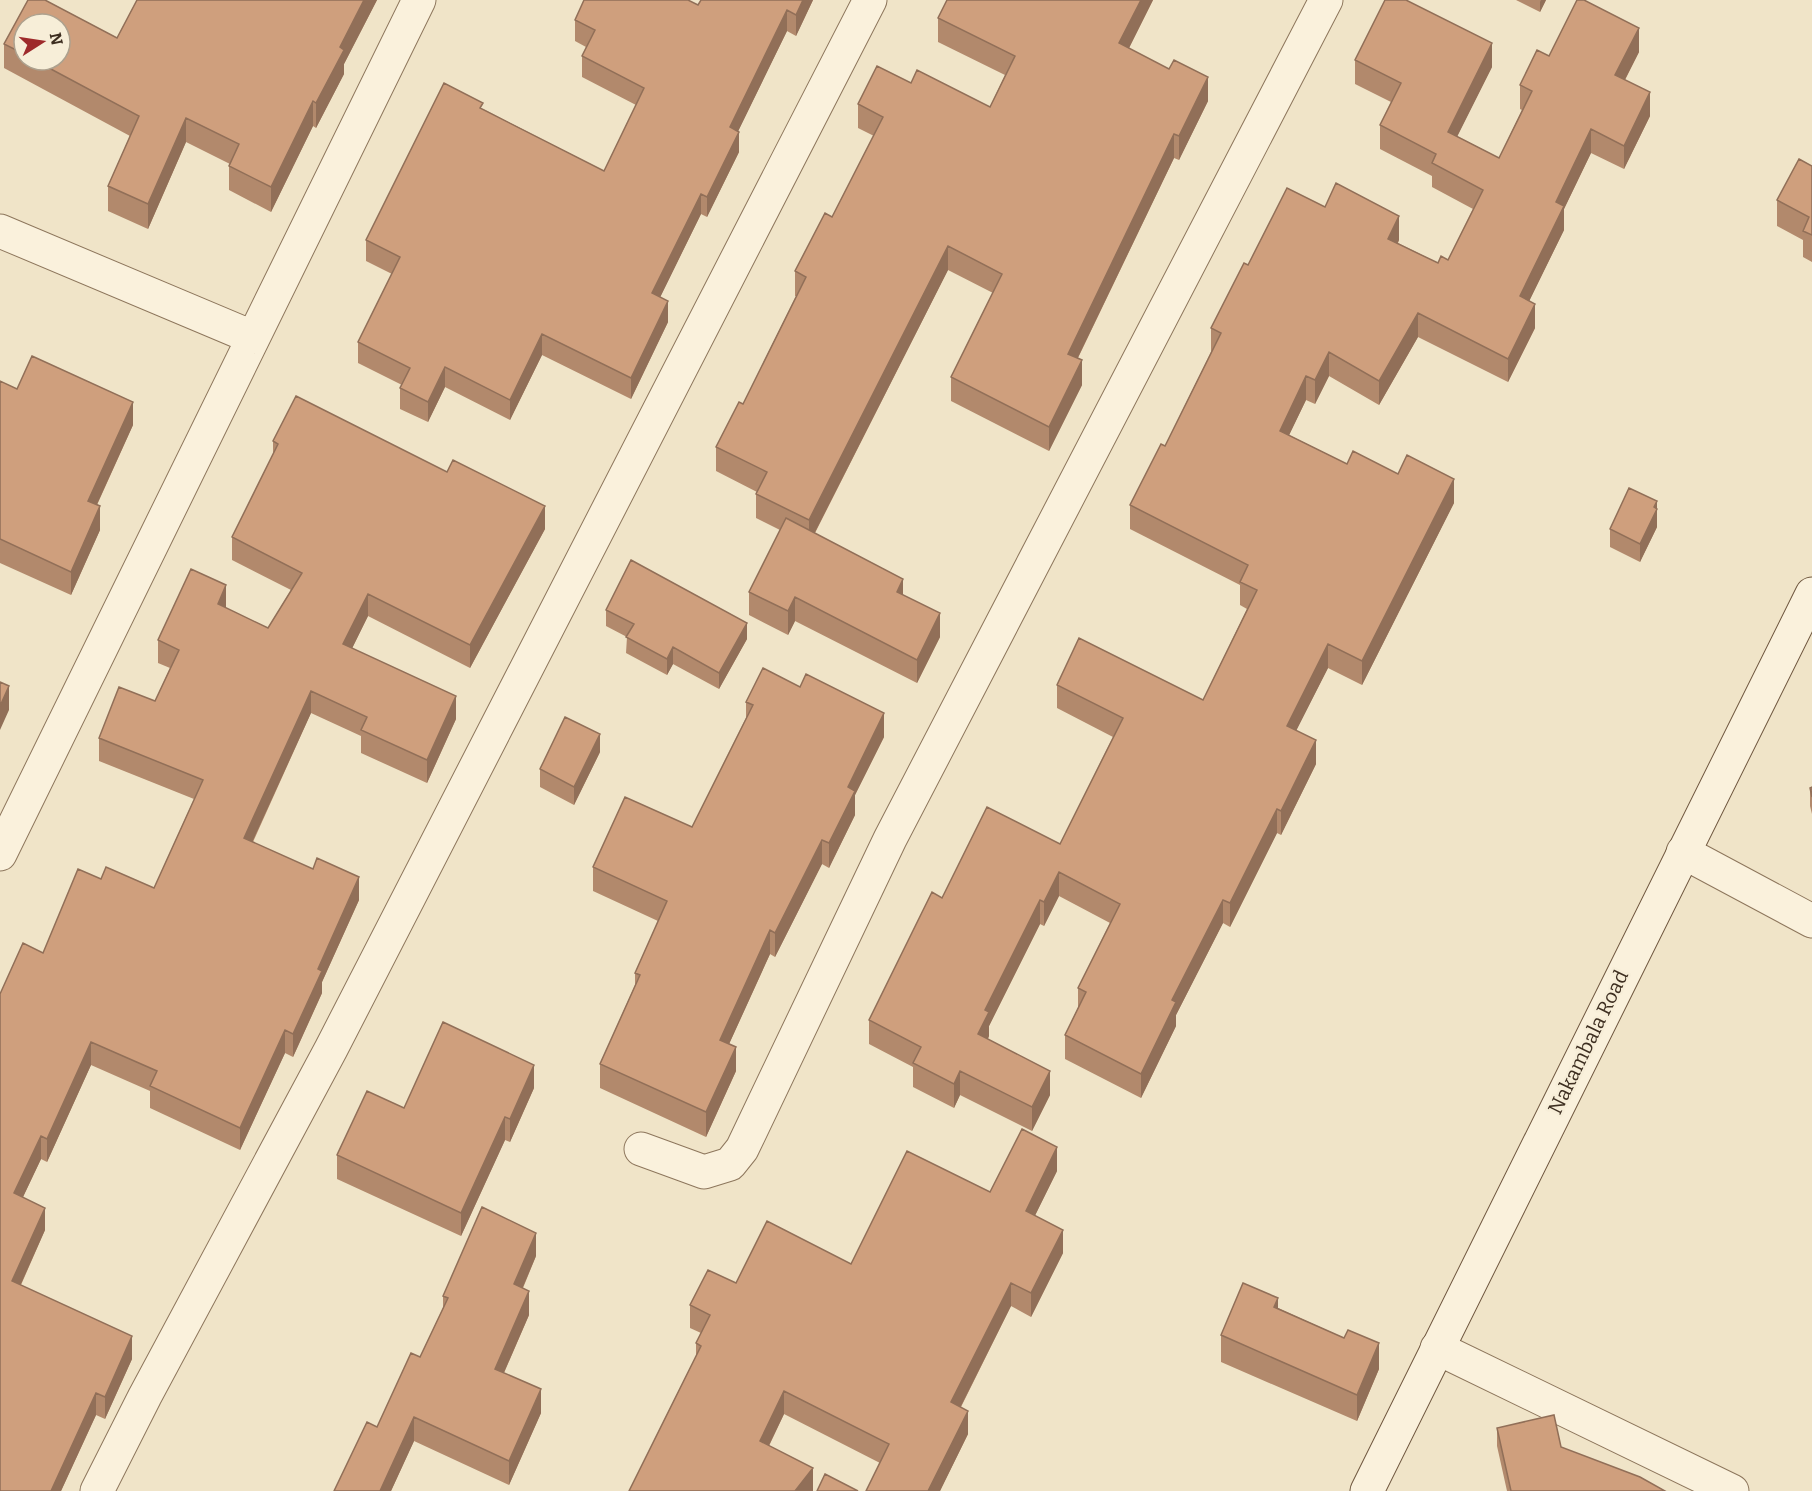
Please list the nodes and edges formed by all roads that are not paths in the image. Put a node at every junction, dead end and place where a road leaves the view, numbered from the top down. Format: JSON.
{"nodes":[{"id":1,"x":419,"y":0,"type":"edge"},
{"id":2,"x":870,"y":0,"type":"edge"},
{"id":3,"x":1326,"y":0,"type":"edge"},
{"id":4,"x":0,"y":231,"type":"edge"},
{"id":5,"x":252,"y":337,"type":"junction"},
{"id":6,"x":1812,"y":594,"type":"edge"},
{"id":7,"x":1683,"y":852,"type":"junction"},
{"id":8,"x":0,"y":854,"type":"edge"},
{"id":9,"x":1812,"y":921,"type":"edge"},
{"id":10,"x":641,"y":1149,"type":"dead end"},
{"id":11,"x":1437,"y":1348,"type":"junction"},
{"id":12,"x":97,"y":1491,"type":"edge"},
{"id":13,"x":1367,"y":1491,"type":"edge"},
{"id":14,"x":1732,"y":1491,"type":"edge"}],
"edges":[{"from":1,"to":5,"type":"street"},
{"from":2,"to":12,"type":"street"},
{"from":3,"to":10,"type":"street"},
{"from":4,"to":5,"type":"street"},
{"from":5,"to":8,"type":"street"},
{"from":6,"to":7,"type":"street","name":"Nakambala Road"},
{"from":7,"to":9,"type":"street"},
{"from":7,"to":11,"type":"street","name":"Nakambala Road"},
{"from":11,"to":13,"type":"street","name":"Nakambala Road"},
{"from":11,"to":14,"type":"street"}]}
